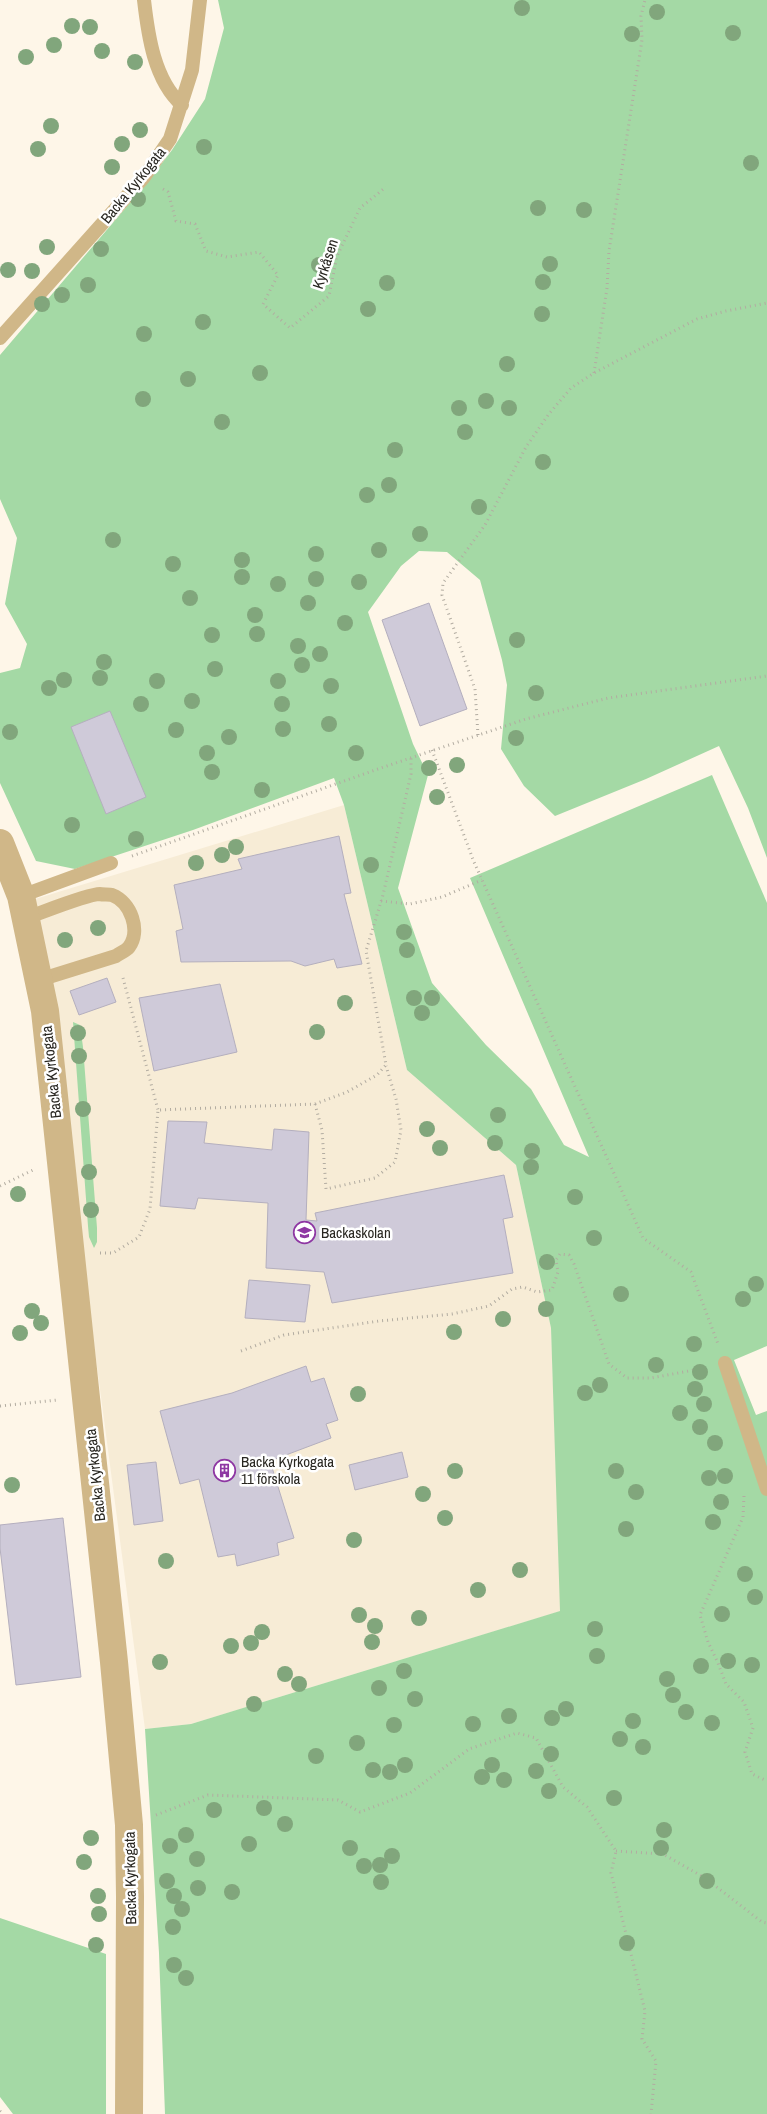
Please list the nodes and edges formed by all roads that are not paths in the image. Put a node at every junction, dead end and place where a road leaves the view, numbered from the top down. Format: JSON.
{"nodes":[{"id":1,"x":144,"y":0,"type":"edge"},
{"id":2,"x":200,"y":0,"type":"edge"},
{"id":3,"x":182,"y":105,"type":"junction"},
{"id":4,"x":0,"y":338,"type":"edge"},
{"id":5,"x":0,"y":843,"type":"edge"},
{"id":6,"x":111,"y":863,"type":"road end"},
{"id":7,"x":23,"y":907,"type":"junction"},
{"id":8,"x":39,"y":980,"type":"junction"},
{"id":9,"x":726,"y":1367,"type":"road end"},
{"id":10,"x":767,"y":1489,"type":"edge"},
{"id":11,"x":129,"y":2114,"type":"edge"}],
"edges":[{"from":1,"to":3,"type":"lane"},
{"from":2,"to":3,"type":"lane","name":"Backa Kyrkogata"},
{"from":3,"to":4,"type":"lane","name":"Backa Kyrkogata"},
{"from":5,"to":7,"type":"street","name":"Backa Kyrkogata"},
{"from":6,"to":7,"type":"lane"},
{"from":7,"to":8,"type":"street","name":"Backa Kyrkogata"},
{"from":7,"to":8,"type":"lane"},
{"from":8,"to":11,"type":"street","name":"Backa Kyrkogata"},
{"from":9,"to":10,"type":"lane"}]}
